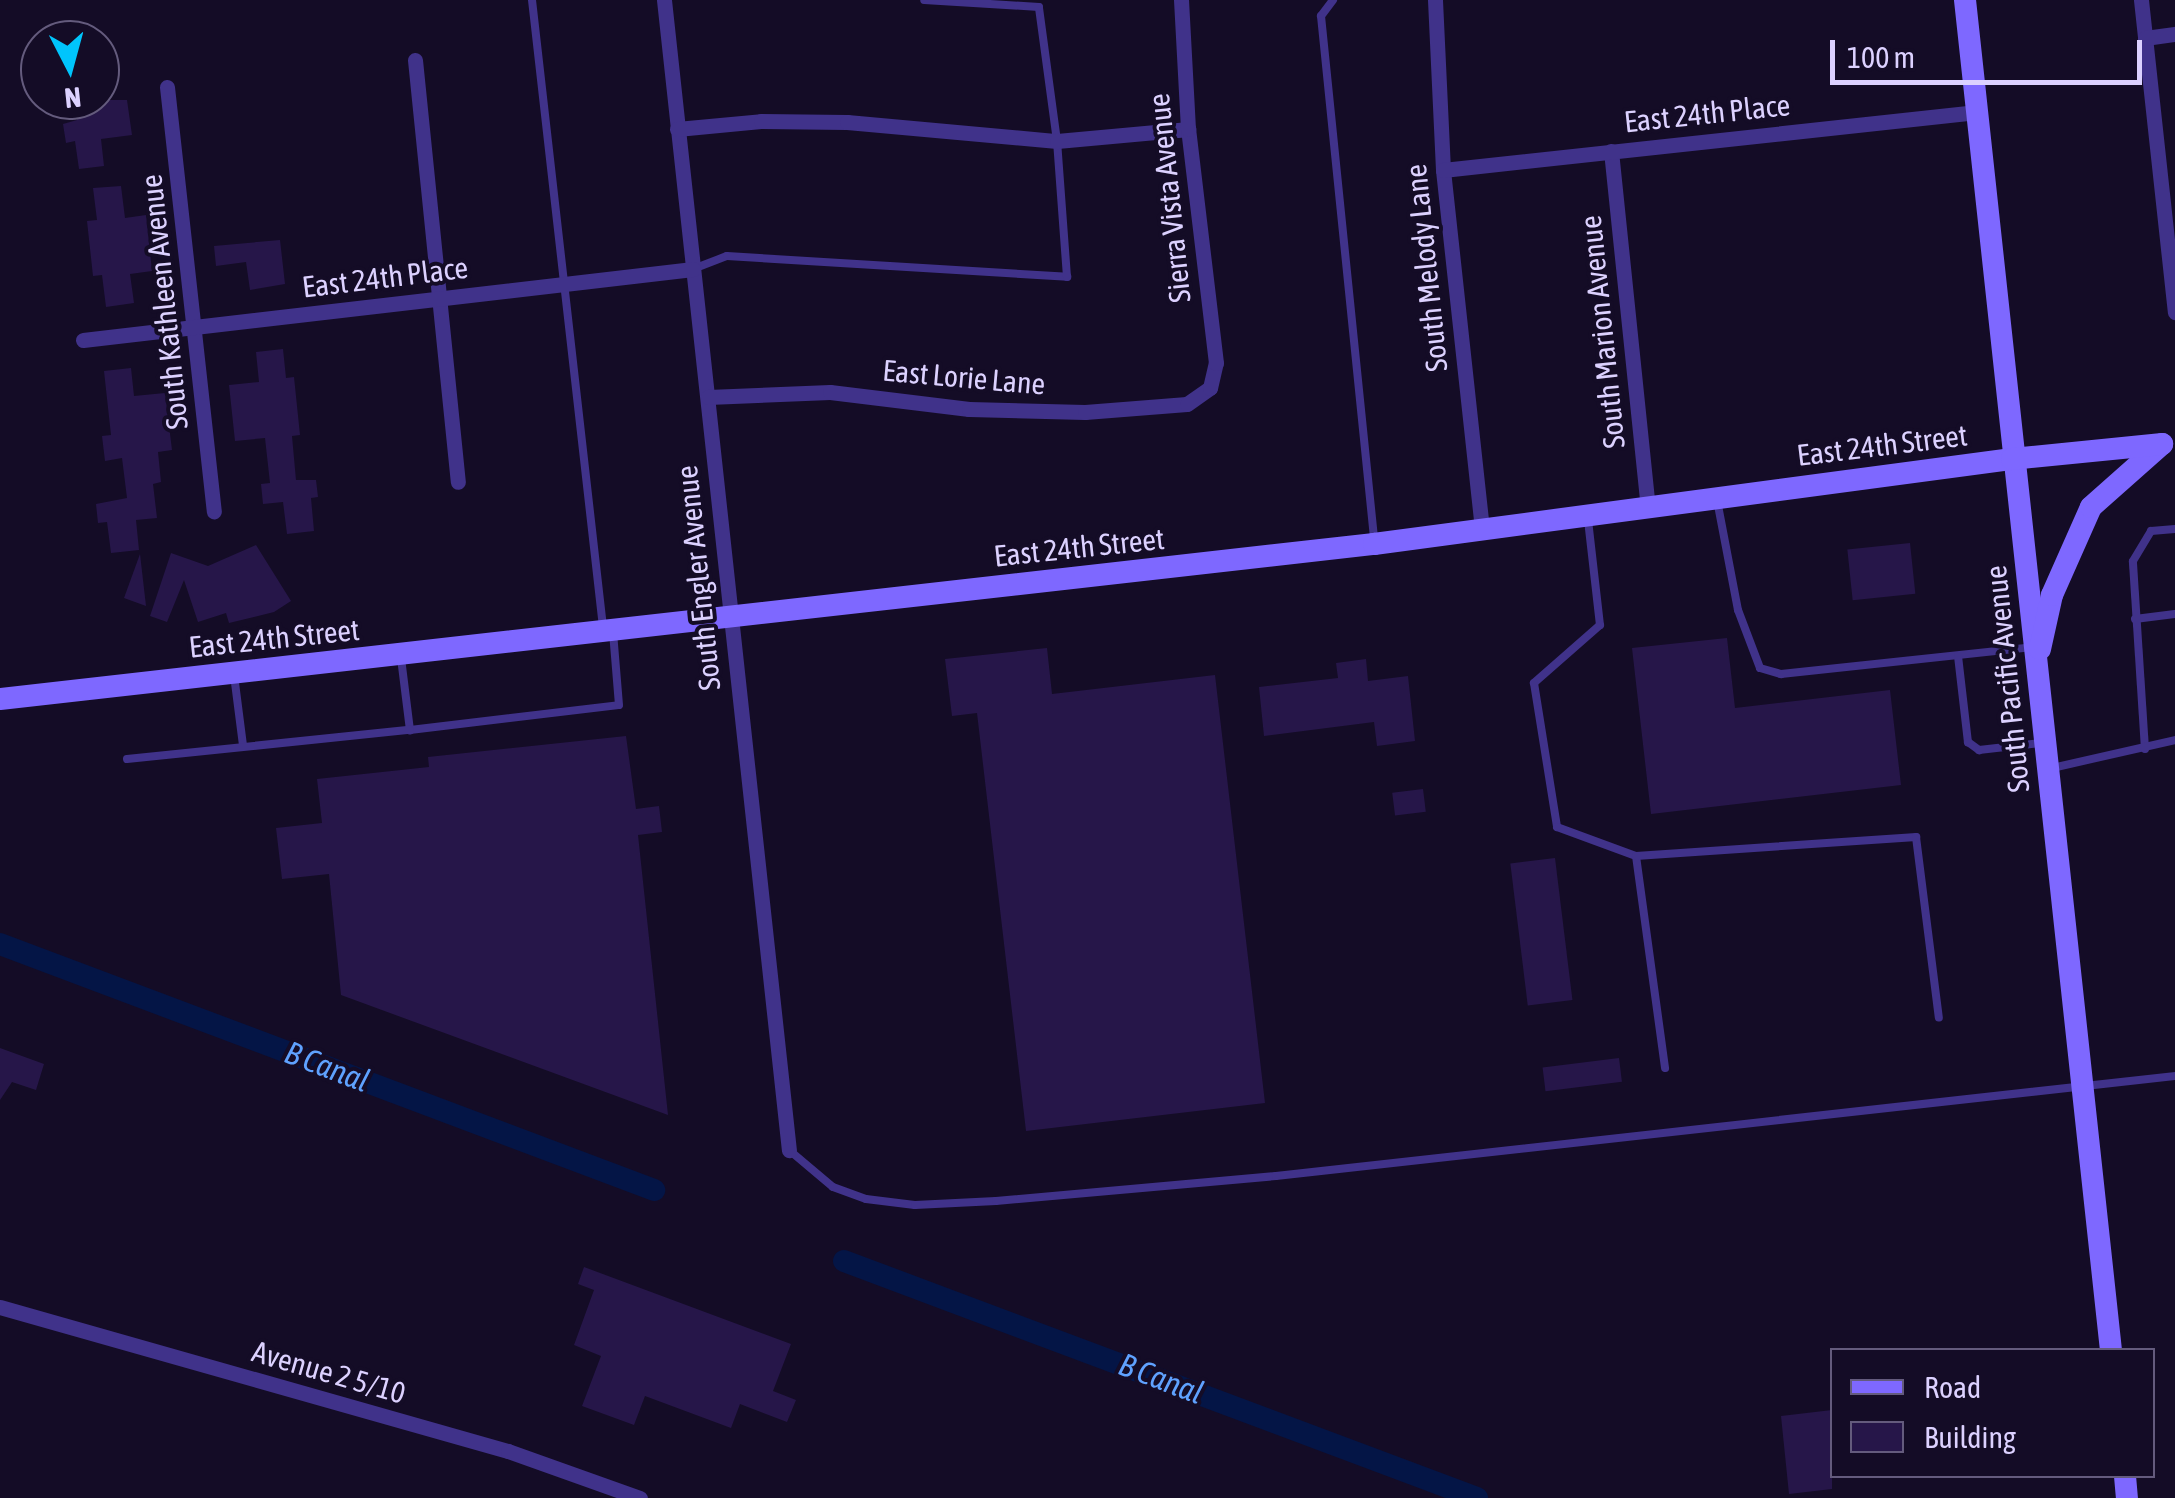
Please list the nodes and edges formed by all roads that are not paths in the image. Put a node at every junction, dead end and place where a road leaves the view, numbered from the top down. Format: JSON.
{"nodes":[{"id":1,"x":532,"y":0,"type":"edge"},
{"id":2,"x":664,"y":0,"type":"edge"},
{"id":3,"x":924,"y":0,"type":"edge"},
{"id":4,"x":1180,"y":0,"type":"edge"},
{"id":5,"x":1334,"y":0,"type":"edge"},
{"id":6,"x":1435,"y":0,"type":"edge"},
{"id":7,"x":1965,"y":0,"type":"edge"},
{"id":8,"x":2140,"y":0,"type":"edge"},
{"id":9,"x":2175,"y":34,"type":"edge"},
{"id":10,"x":2145,"y":38,"type":"junction"},
{"id":11,"x":415,"y":60,"type":"dead end"},
{"id":12,"x":168,"y":87,"type":"dead end"},
{"id":13,"x":1977,"y":112,"type":"junction"},
{"id":14,"x":677,"y":129,"type":"junction"},
{"id":15,"x":1188,"y":130,"type":"junction"},
{"id":16,"x":1057,"y":141,"type":"junction"},
{"id":17,"x":1611,"y":151,"type":"junction"},
{"id":18,"x":2167,"y":163,"type":"edge"},
{"id":19,"x":1443,"y":170,"type":"junction"},
{"id":20,"x":693,"y":270,"type":"junction"},
{"id":21,"x":564,"y":284,"type":"junction"},
{"id":22,"x":2174,"y":286,"type":"edge"},
{"id":23,"x":442,"y":298,"type":"junction"},
{"id":24,"x":2175,"y":312,"type":"edge"},
{"id":25,"x":194,"y":327,"type":"junction"},
{"id":26,"x":83,"y":340,"type":"dead end"},
{"id":27,"x":1210,"y":388,"type":"joint"},
{"id":28,"x":708,"y":397,"type":"junction"},
{"id":29,"x":2012,"y":459,"type":"junction"},
{"id":30,"x":458,"y":482,"type":"dead end"},
{"id":31,"x":1717,"y":498,"type":"junction"},
{"id":32,"x":1648,"y":507,"type":"junction"},
{"id":33,"x":214,"y":511,"type":"dead end"},
{"id":34,"x":1587,"y":515,"type":"junction"},
{"id":35,"x":2175,"y":529,"type":"edge"},
{"id":36,"x":1482,"y":530,"type":"junction"},
{"id":37,"x":1374,"y":544,"type":"junction"},
{"id":38,"x":2175,"y":614,"type":"edge"},
{"id":39,"x":729,"y":616,"type":"junction"},
{"id":40,"x":2134,"y":619,"type":"junction"},
{"id":41,"x":608,"y":629,"type":"junction"},
{"id":42,"x":401,"y":654,"type":"junction"},
{"id":43,"x":1958,"y":656,"type":"junction"},
{"id":44,"x":2034,"y":657,"type":"junction"},
{"id":45,"x":234,"y":672,"type":"junction"},
{"id":46,"x":0,"y":699,"type":"edge"},
{"id":47,"x":410,"y":730,"type":"junction"},
{"id":48,"x":2175,"y":740,"type":"edge"},
{"id":49,"x":2045,"y":743,"type":"junction"},
{"id":50,"x":243,"y":745,"type":"junction"},
{"id":51,"x":2145,"y":749,"type":"junction"},
{"id":52,"x":127,"y":759,"type":"dead end"},
{"id":53,"x":2048,"y":768,"type":"junction"},
{"id":54,"x":1636,"y":856,"type":"junction"},
{"id":55,"x":1939,"y":1018,"type":"dead end"},
{"id":56,"x":1665,"y":1068,"type":"dead end"},
{"id":57,"x":2175,"y":1076,"type":"edge"},
{"id":58,"x":2082,"y":1087,"type":"junction"},
{"id":59,"x":789,"y":1150,"type":"joint"},
{"id":60,"x":0,"y":1307,"type":"edge"},
{"id":61,"x":2111,"y":1348,"type":"edge"},
{"id":62,"x":640,"y":1498,"type":"edge"}],
"edges":[{"from":1,"to":21,"type":"lane"},
{"from":2,"to":14,"type":"street","name":"South Engler Avenue"},
{"from":3,"to":16,"type":"lane"},
{"from":4,"to":15,"type":"street","name":"Sierra Vista Avenue"},
{"from":5,"to":37,"type":"lane"},
{"from":6,"to":19,"type":"street","name":"South Melody Lane"},
{"from":7,"to":13,"type":"main road","name":"South Pacific Avenue"},
{"from":8,"to":10,"type":"street"},
{"from":9,"to":10,"type":"street"},
{"from":10,"to":18,"type":"street"},
{"from":11,"to":23,"type":"street"},
{"from":12,"to":25,"type":"street","name":"South Kathleen Avenue"},
{"from":13,"to":17,"type":"street","name":"East 24th Place"},
{"from":13,"to":29,"type":"main road","name":"South Pacific Avenue"},
{"from":14,"to":16,"type":"street"},
{"from":14,"to":20,"type":"street","name":"South Engler Avenue"},
{"from":15,"to":16,"type":"street"},
{"from":15,"to":27,"type":"street","name":"Sierra Vista Avenue"},
{"from":16,"to":20,"type":"lane"},
{"from":17,"to":19,"type":"street","name":"East 24th Place"},
{"from":17,"to":32,"type":"street","name":"South Marion Avenue"},
{"from":18,"to":22,"type":"street"},
{"from":19,"to":36,"type":"street","name":"South Melody Lane"},
{"from":20,"to":21,"type":"street","name":"East 24th Place"},
{"from":20,"to":28,"type":"street","name":"South Engler Avenue"},
{"from":21,"to":23,"type":"street","name":"East 24th Place"},
{"from":21,"to":41,"type":"lane"},
{"from":22,"to":24,"type":"street"},
{"from":23,"to":25,"type":"street","name":"East 24th Place"},
{"from":23,"to":30,"type":"street"},
{"from":25,"to":26,"type":"street","name":"East 24th Place"},
{"from":25,"to":33,"type":"street","name":"South Kathleen Avenue"},
{"from":27,"to":28,"type":"street","name":"East Lorie Lane"},
{"from":28,"to":39,"type":"street","name":"South Engler Avenue"},
{"from":29,"to":31,"type":"main road","name":"East 24th Street"},
{"from":29,"to":44,"type":"main road","name":"South Pacific Avenue"},
{"from":29,"to":44,"type":"main road","name":"East 24th Street"},
{"from":31,"to":32,"type":"main road","name":"East 24th Street"},
{"from":31,"to":43,"type":"lane"},
{"from":32,"to":34,"type":"main road","name":"East 24th Street"},
{"from":34,"to":36,"type":"main road","name":"East 24th Street"},
{"from":34,"to":54,"type":"lane"},
{"from":35,"to":40,"type":"lane"},
{"from":36,"to":37,"type":"main road","name":"East 24th Street"},
{"from":37,"to":39,"type":"main road","name":"East 24th Street"},
{"from":38,"to":40,"type":"lane"},
{"from":39,"to":41,"type":"main road","name":"East 24th Street"},
{"from":39,"to":59,"type":"street","name":"South Engler Avenue"},
{"from":40,"to":51,"type":"lane"},
{"from":41,"to":42,"type":"main road","name":"East 24th Street"},
{"from":41,"to":47,"type":"lane"},
{"from":42,"to":45,"type":"main road","name":"East 24th Street"},
{"from":42,"to":47,"type":"lane"},
{"from":43,"to":44,"type":"lane"},
{"from":43,"to":49,"type":"lane"},
{"from":44,"to":49,"type":"main road","name":"South Pacific Avenue"},
{"from":45,"to":46,"type":"main road","name":"East 24th Street"},
{"from":45,"to":50,"type":"lane"},
{"from":47,"to":50,"type":"lane"},
{"from":48,"to":51,"type":"lane"},
{"from":49,"to":53,"type":"main road","name":"South Pacific Avenue"},
{"from":50,"to":52,"type":"lane"},
{"from":51,"to":53,"type":"lane"},
{"from":53,"to":58,"type":"main road","name":"South Pacific Avenue"},
{"from":54,"to":55,"type":"lane"},
{"from":54,"to":56,"type":"lane"},
{"from":57,"to":58,"type":"lane"},
{"from":58,"to":59,"type":"lane"},
{"from":58,"to":61,"type":"main road","name":"South Pacific Avenue"},
{"from":60,"to":62,"type":"street","name":"Avenue 2 5/10"}]}
